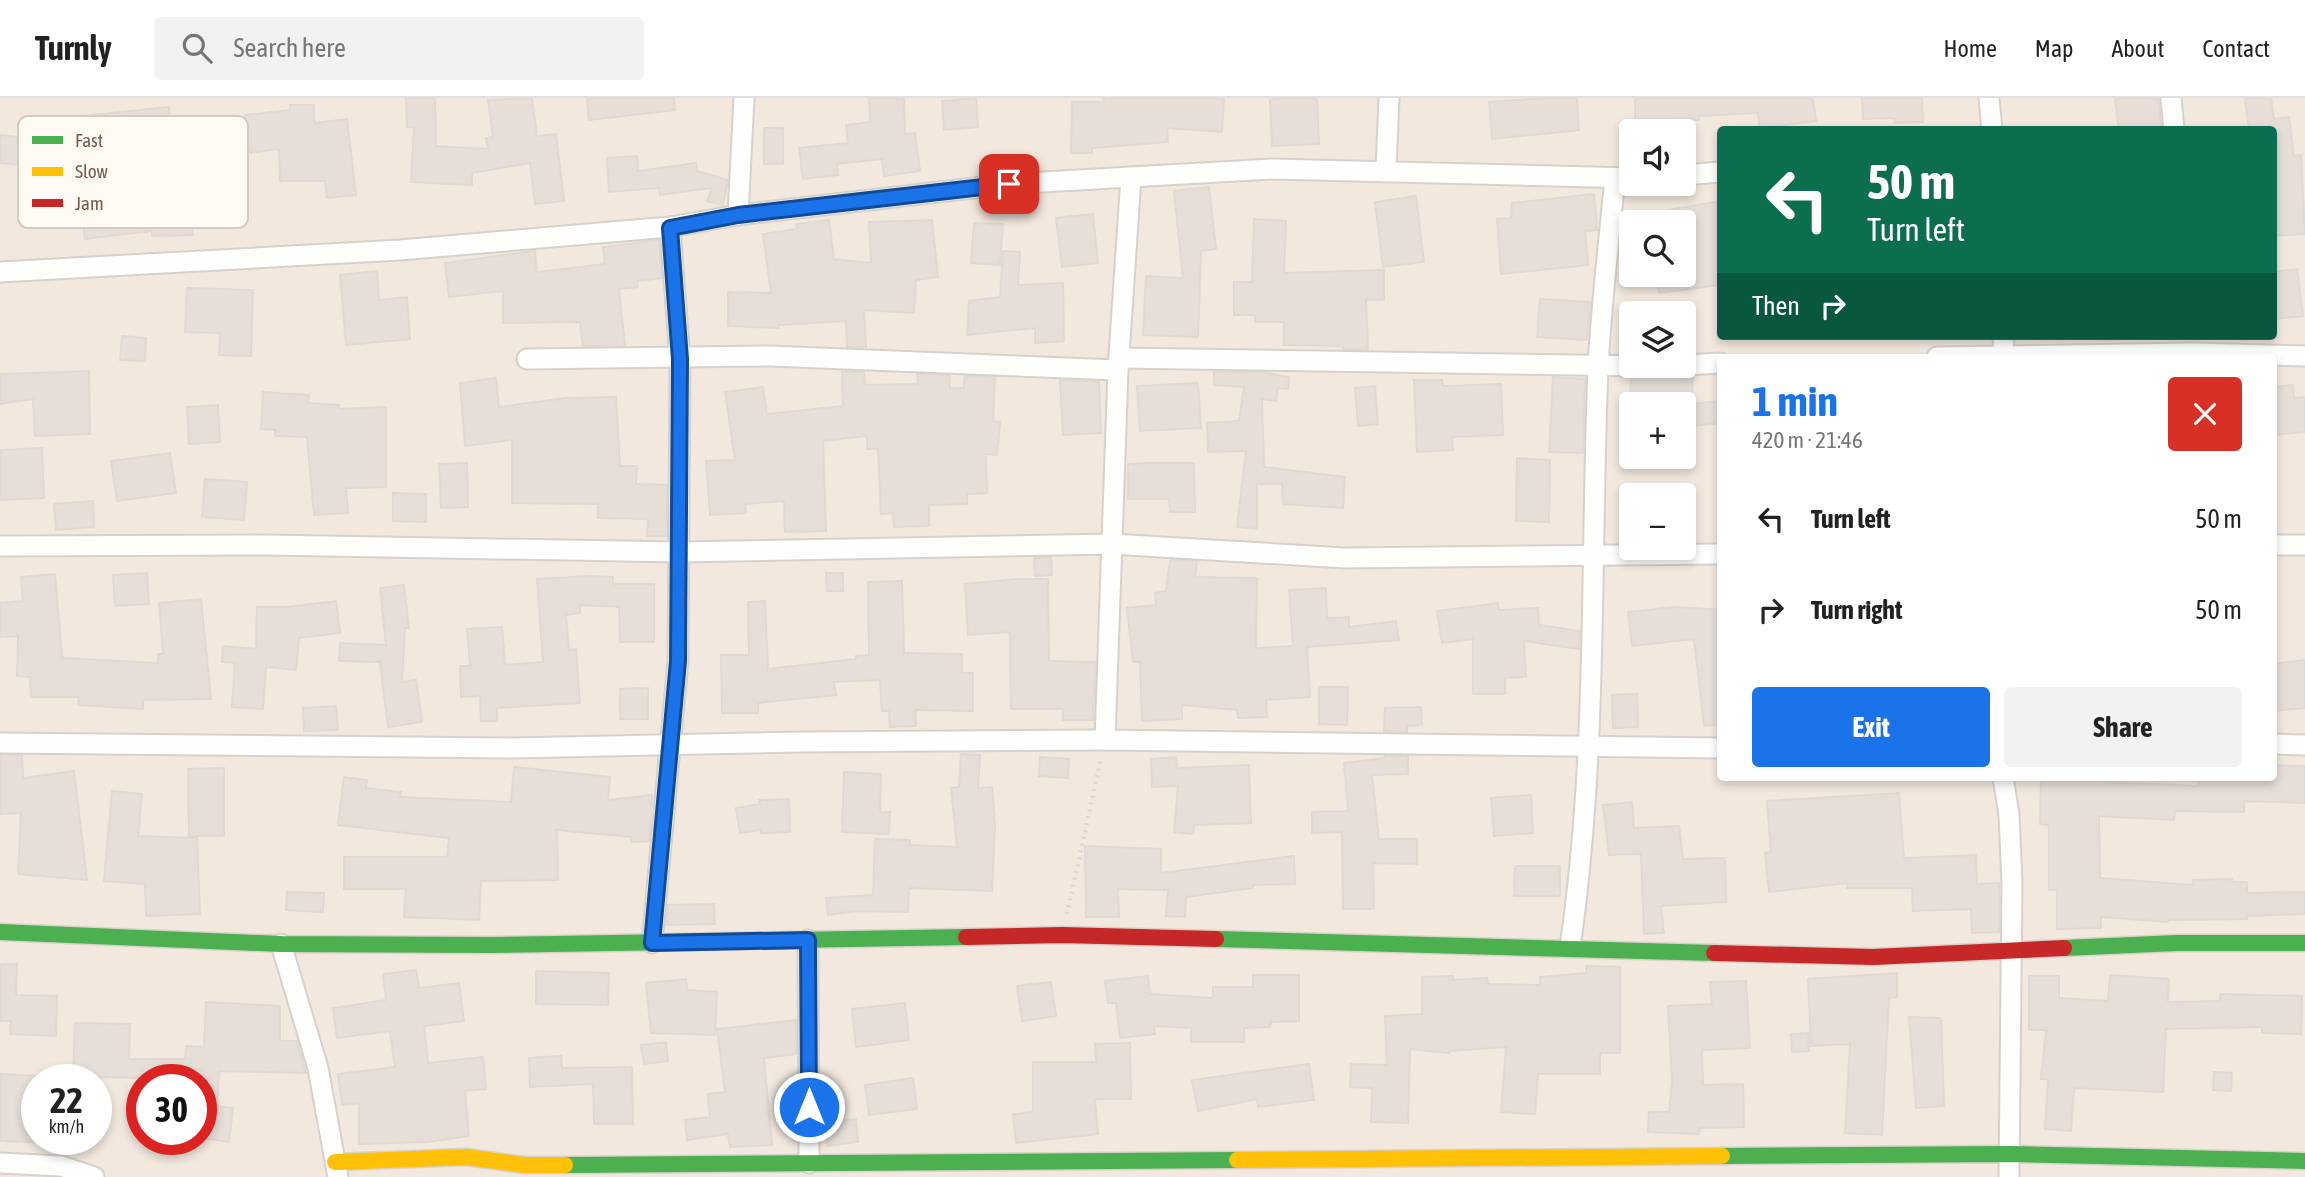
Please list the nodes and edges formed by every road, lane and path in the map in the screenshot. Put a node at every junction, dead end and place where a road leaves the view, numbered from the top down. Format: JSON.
{"nodes":[{"id":1,"x":744,"y":98,"type":"edge"},
{"id":2,"x":1389,"y":98,"type":"edge"},
{"id":3,"x":1989,"y":98,"type":"edge"},
{"id":4,"x":2171,"y":98,"type":"edge"},
{"id":5,"x":1992,"y":126,"type":"edge"},
{"id":6,"x":2174,"y":126,"type":"edge"},
{"id":7,"x":1386,"y":170,"type":"junction"},
{"id":8,"x":1717,"y":172,"type":"edge"},
{"id":9,"x":1696,"y":174,"type":"edge"},
{"id":10,"x":1131,"y":177,"type":"junction"},
{"id":11,"x":1619,"y":178,"type":"edge"},
{"id":12,"x":1621,"y":196,"type":"edge"},
{"id":13,"x":738,"y":215,"type":"junction"},
{"id":14,"x":670,"y":228,"type":"junction"},
{"id":15,"x":0,"y":272,"type":"edge"},
{"id":16,"x":2193,"y":344,"type":"edge"},
{"id":17,"x":2004,"y":349,"type":"edge"},
{"id":18,"x":1962,"y":354,"type":"edge"},
{"id":19,"x":2305,"y":356,"type":"edge"},
{"id":20,"x":527,"y":359,"type":"dead end"},
{"id":21,"x":680,"y":359,"type":"junction"},
{"id":22,"x":1717,"y":363,"type":"edge"},
{"id":23,"x":1118,"y":364,"type":"junction"},
{"id":24,"x":1696,"y":364,"type":"edge"},
{"id":25,"x":1598,"y":367,"type":"junction"},
{"id":26,"x":1619,"y":367,"type":"edge"},
{"id":27,"x":1112,"y":544,"type":"junction"},
{"id":28,"x":2277,"y":545,"type":"edge"},
{"id":29,"x":2305,"y":545,"type":"edge"},
{"id":30,"x":0,"y":546,"type":"edge"},
{"id":31,"x":679,"y":552,"type":"junction"},
{"id":32,"x":1596,"y":553,"type":"junction"},
{"id":33,"x":1717,"y":554,"type":"edge"},
{"id":34,"x":1105,"y":740,"type":"junction"},
{"id":35,"x":0,"y":743,"type":"edge"},
{"id":36,"x":670,"y":743,"type":"junction"},
{"id":37,"x":2277,"y":744,"type":"edge"},
{"id":38,"x":2305,"y":745,"type":"edge"},
{"id":39,"x":1590,"y":748,"type":"junction"},
{"id":40,"x":1717,"y":748,"type":"edge"},
{"id":41,"x":2004,"y":781,"type":"edge"},
{"id":42,"x":0,"y":932,"type":"edge"},
{"id":43,"x":1062,"y":935,"type":"junction"},
{"id":44,"x":808,"y":940,"type":"junction"},
{"id":45,"x":652,"y":943,"type":"junction"},
{"id":46,"x":2305,"y":943,"type":"edge"},
{"id":47,"x":281,"y":944,"type":"junction"},
{"id":48,"x":1570,"y":947,"type":"junction"},
{"id":49,"x":2011,"y":950,"type":"junction"},
{"id":50,"x":2009,"y":1154,"type":"junction"},
{"id":51,"x":2305,"y":1161,"type":"edge"},
{"id":52,"x":0,"y":1163,"type":"edge"},
{"id":53,"x":809,"y":1163,"type":"junction"},
{"id":54,"x":336,"y":1170,"type":"edge"},
{"id":55,"x":94,"y":1177,"type":"edge"},
{"id":56,"x":2009,"y":1177,"type":"edge"}],
"edges":[{"from":1,"to":13,"type":"street"},
{"from":2,"to":7,"type":"street"},
{"from":3,"to":5,"type":"street"},
{"from":4,"to":6,"type":"street"},
{"from":7,"to":10,"type":"street"},
{"from":7,"to":11,"type":"street"},
{"from":8,"to":9,"type":"street"},
{"from":10,"to":13,"type":"street"},
{"from":10,"to":23,"type":"street"},
{"from":12,"to":25,"type":"street"},
{"from":13,"to":14,"type":"street"},
{"from":14,"to":15,"type":"street"},
{"from":14,"to":21,"type":"street"},
{"from":16,"to":17,"type":"street"},
{"from":16,"to":19,"type":"street"},
{"from":17,"to":18,"type":"street"},
{"from":20,"to":21,"type":"street"},
{"from":21,"to":23,"type":"street"},
{"from":21,"to":31,"type":"street"},
{"from":22,"to":24,"type":"street"},
{"from":23,"to":25,"type":"street"},
{"from":23,"to":27,"type":"street"},
{"from":25,"to":26,"type":"street"},
{"from":25,"to":32,"type":"street"},
{"from":27,"to":31,"type":"street"},
{"from":27,"to":32,"type":"street"},
{"from":27,"to":34,"type":"street"},
{"from":28,"to":29,"type":"street"},
{"from":30,"to":31,"type":"street"},
{"from":31,"to":36,"type":"street"},
{"from":32,"to":33,"type":"street"},
{"from":32,"to":39,"type":"street"},
{"from":34,"to":36,"type":"street"},
{"from":34,"to":39,"type":"street"},
{"from":34,"to":43,"type":"path"},
{"from":35,"to":36,"type":"street"},
{"from":36,"to":45,"type":"street"},
{"from":37,"to":38,"type":"street"},
{"from":39,"to":40,"type":"street"},
{"from":39,"to":48,"type":"street"},
{"from":41,"to":49,"type":"street"},
{"from":42,"to":47,"type":"street"},
{"from":43,"to":44,"type":"street"},
{"from":43,"to":48,"type":"street"},
{"from":44,"to":45,"type":"street"},
{"from":44,"to":53,"type":"street"},
{"from":45,"to":47,"type":"street"},
{"from":46,"to":49,"type":"street"},
{"from":47,"to":54,"type":"street"},
{"from":48,"to":49,"type":"street"},
{"from":49,"to":50,"type":"street"},
{"from":50,"to":51,"type":"street"},
{"from":50,"to":53,"type":"street"},
{"from":50,"to":56,"type":"street"},
{"from":52,"to":55,"type":"street"},
{"from":53,"to":54,"type":"street"}]}
